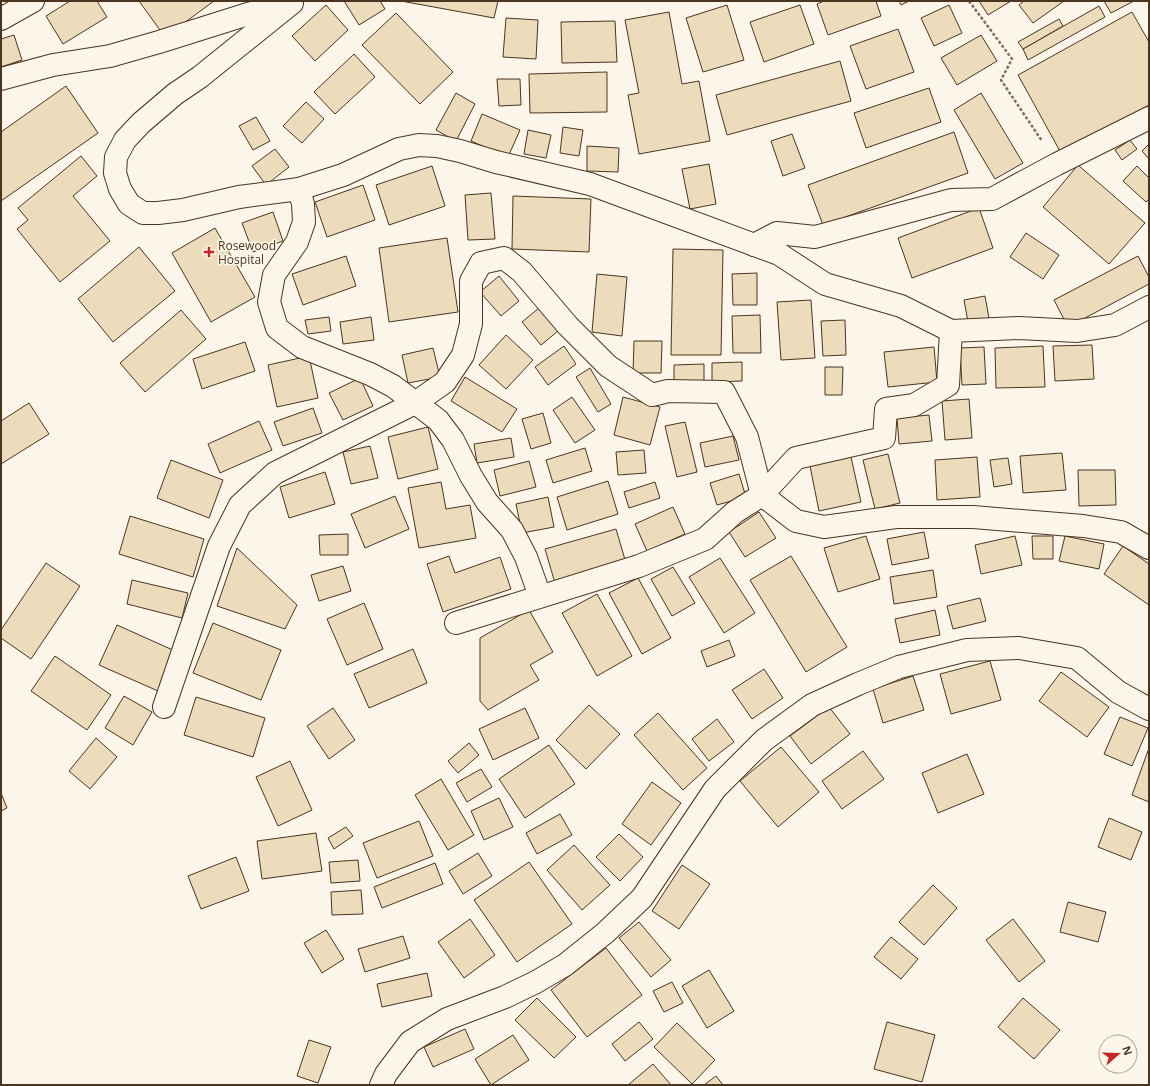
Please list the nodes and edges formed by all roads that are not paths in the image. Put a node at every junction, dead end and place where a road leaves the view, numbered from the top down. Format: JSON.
{"nodes":[{"id":1,"x":33,"y":1,"type":"edge"},
{"id":2,"x":294,"y":2,"type":"edge"},
{"id":3,"x":1,"y":19,"type":"edge"},
{"id":4,"x":1,"y":79,"type":"edge"},
{"id":5,"x":1149,"y":118,"type":"edge"},
{"id":6,"x":299,"y":189,"type":"junction"},
{"id":7,"x":754,"y":245,"type":"junction"},
{"id":8,"x":1149,"y":307,"type":"edge"},
{"id":9,"x":951,"y":332,"type":"junction"},
{"id":10,"x":415,"y":403,"type":"junction"},
{"id":11,"x":762,"y":495,"type":"junction"},
{"id":12,"x":1149,"y":548,"type":"edge"},
{"id":13,"x":540,"y":596,"type":"junction"},
{"id":14,"x":456,"y":623,"type":"dead end"},
{"id":15,"x":164,"y":707,"type":"dead end"},
{"id":16,"x":1149,"y":709,"type":"edge"},
{"id":17,"x":381,"y":1085,"type":"edge"}],
"edges":[{"from":1,"to":3,"type":"street"},
{"from":2,"to":4,"type":"street"},
{"from":2,"to":6,"type":"street"},
{"from":5,"to":7,"type":"street"},
{"from":6,"to":7,"type":"street"},
{"from":6,"to":10,"type":"street"},
{"from":7,"to":9,"type":"street"},
{"from":8,"to":9,"type":"street"},
{"from":9,"to":11,"type":"street"},
{"from":10,"to":11,"type":"street"},
{"from":10,"to":13,"type":"street"},
{"from":10,"to":15,"type":"street"},
{"from":11,"to":12,"type":"street"},
{"from":11,"to":13,"type":"street"},
{"from":13,"to":14,"type":"street"},
{"from":16,"to":17,"type":"street"}]}
